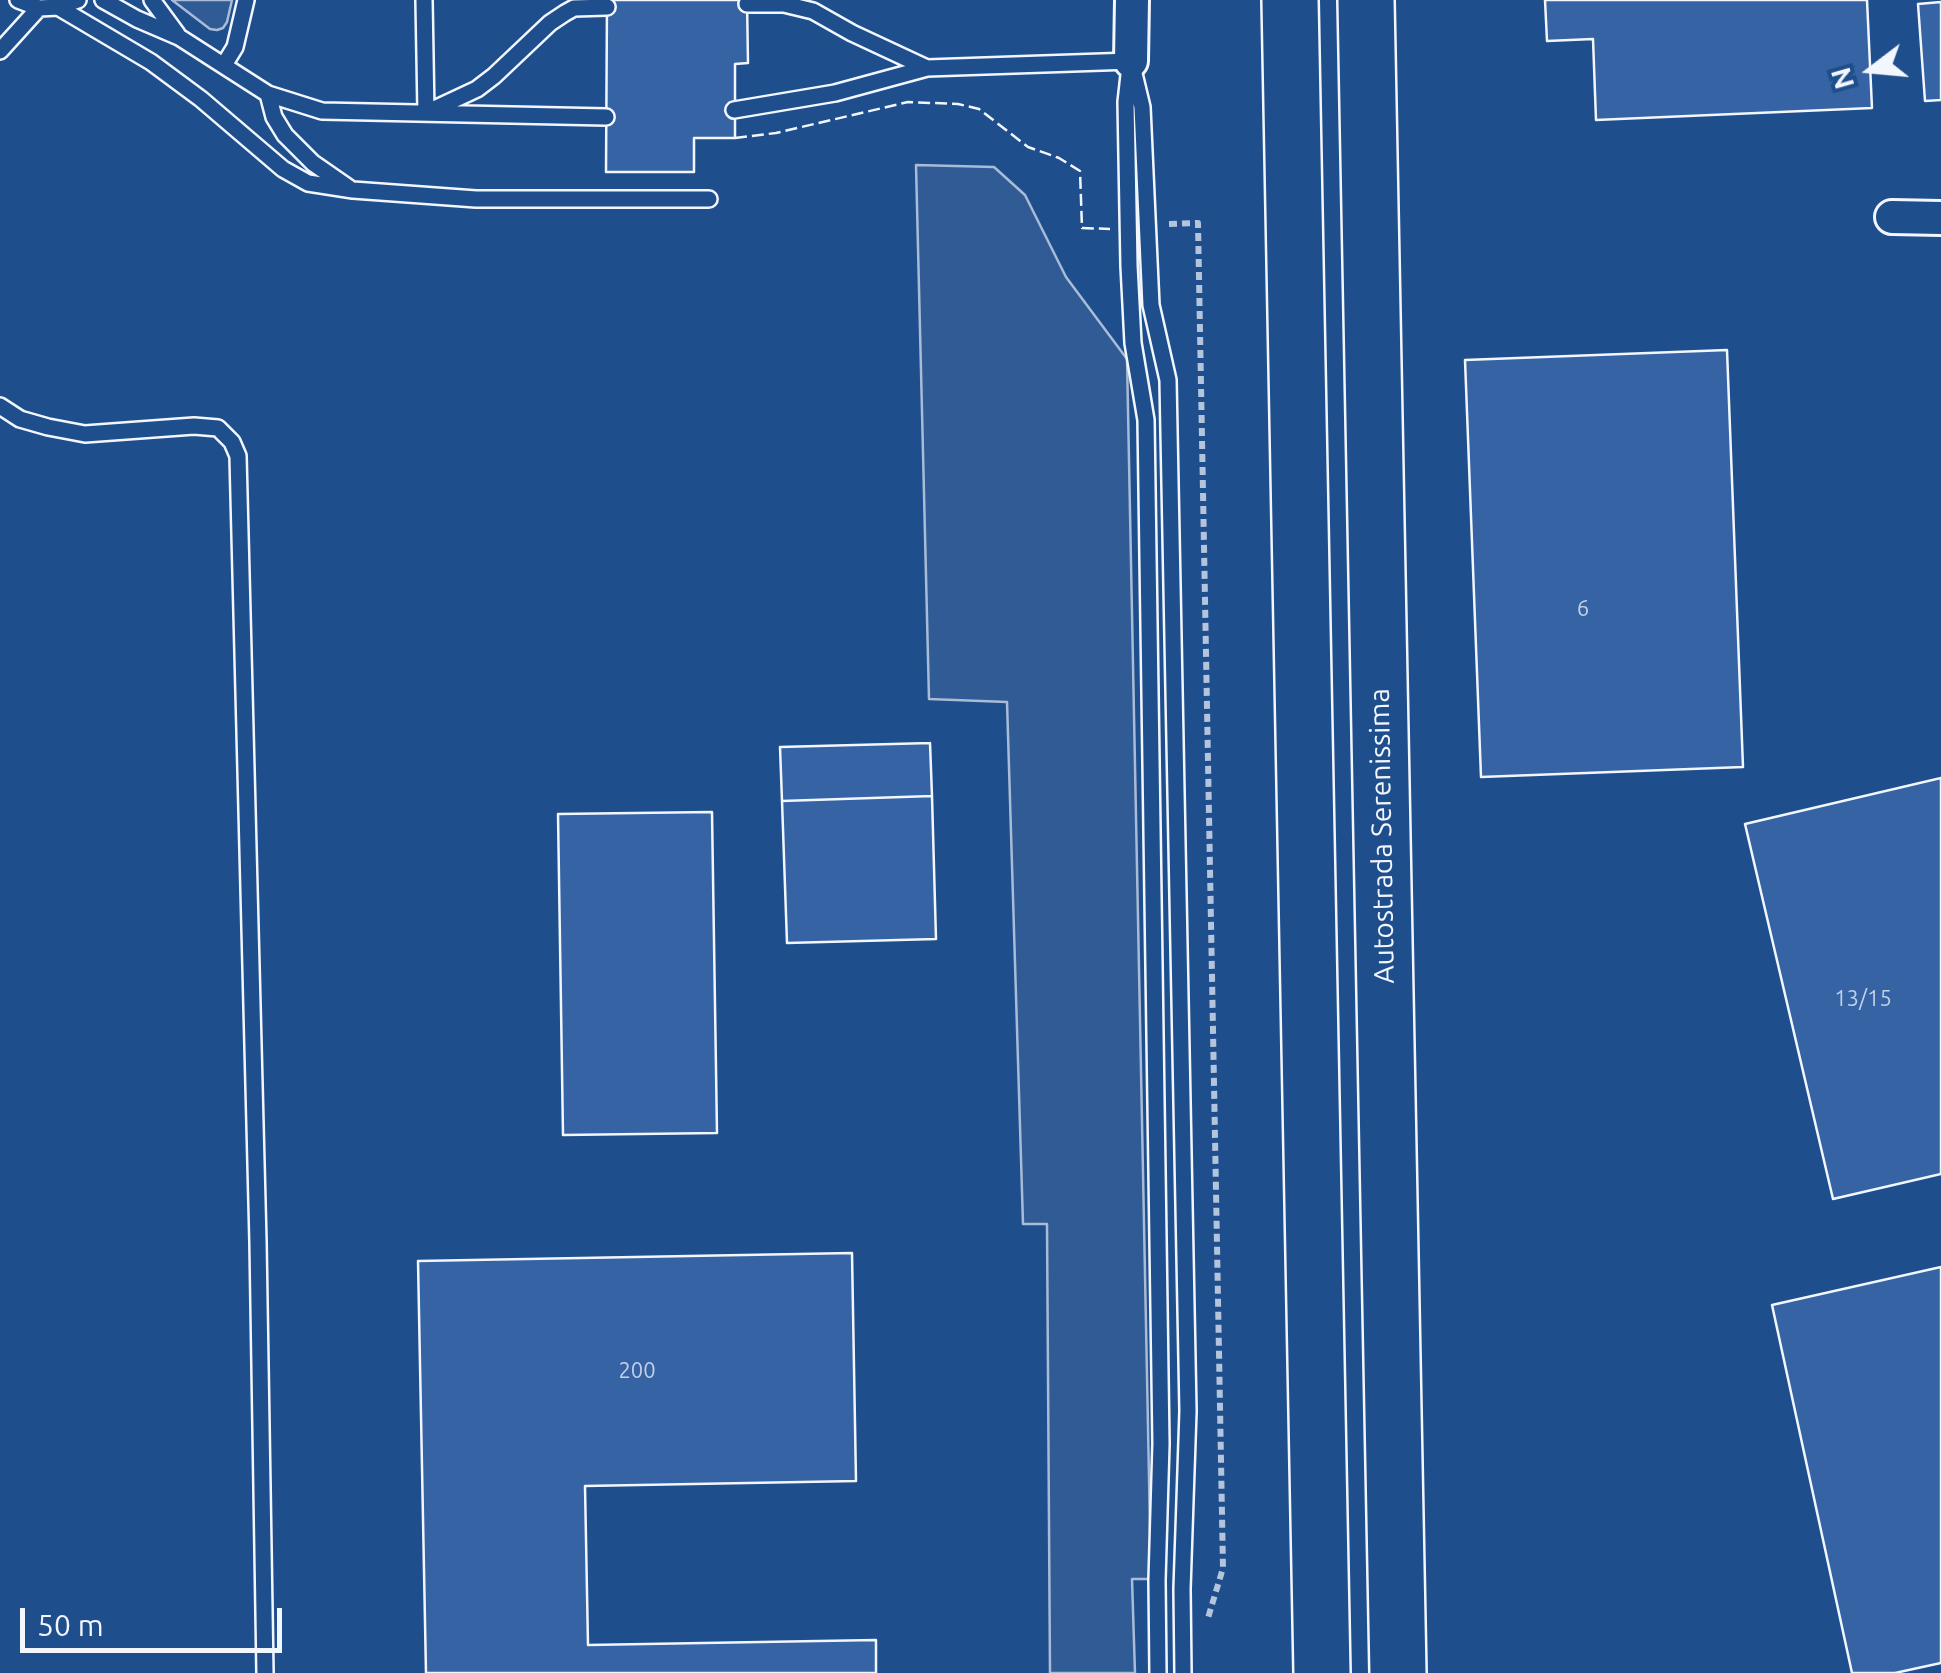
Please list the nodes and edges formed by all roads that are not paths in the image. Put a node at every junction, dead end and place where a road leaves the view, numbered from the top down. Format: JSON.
{"nodes":[{"id":1,"x":18,"y":0,"type":"edge"},
{"id":2,"x":78,"y":0,"type":"edge"},
{"id":3,"x":103,"y":0,"type":"edge"},
{"id":4,"x":152,"y":0,"type":"edge"},
{"id":5,"x":246,"y":0,"type":"edge"},
{"id":6,"x":424,"y":0,"type":"edge"},
{"id":7,"x":1132,"y":0,"type":"edge"},
{"id":8,"x":1290,"y":0,"type":"edge"},
{"id":9,"x":1366,"y":0,"type":"edge"},
{"id":10,"x":747,"y":4,"type":"dead end"},
{"id":11,"x":607,"y":6,"type":"dead end"},
{"id":12,"x":38,"y":8,"type":"junction"},
{"id":13,"x":58,"y":8,"type":"junction"},
{"id":14,"x":179,"y":38,"type":"junction"},
{"id":15,"x":0,"y":52,"type":"edge"},
{"id":16,"x":1131,"y":61,"type":"junction"},
{"id":17,"x":224,"y":66,"type":"junction"},
{"id":18,"x":927,"y":68,"type":"junction"},
{"id":19,"x":268,"y":94,"type":"junction"},
{"id":20,"x":734,"y":110,"type":"dead end"},
{"id":21,"x":426,"y":113,"type":"junction"},
{"id":22,"x":606,"y":118,"type":"dead end"},
{"id":23,"x":352,"y":190,"type":"junction"},
{"id":24,"x":709,"y":199,"type":"dead end"},
{"id":25,"x":1892,"y":216,"type":"dead end"},
{"id":26,"x":1941,"y":218,"type":"edge"},
{"id":27,"x":0,"y":406,"type":"edge"},
{"id":28,"x":265,"y":1673,"type":"edge"},
{"id":29,"x":1158,"y":1673,"type":"edge"},
{"id":30,"x":1182,"y":1673,"type":"edge"},
{"id":31,"x":1322,"y":1673,"type":"edge"},
{"id":32,"x":1398,"y":1673,"type":"edge"}],
"edges":[{"from":1,"to":12,"type":"lane"},
{"from":2,"to":13,"type":"lane"},
{"from":3,"to":14,"type":"lane"},
{"from":4,"to":14,"type":"lane"},
{"from":5,"to":17,"type":"lane"},
{"from":6,"to":21,"type":"lane"},
{"from":7,"to":16,"type":"street"},
{"from":8,"to":31,"type":"highway"},
{"from":9,"to":32,"type":"highway","name":"Autostrada Serenissima"},
{"from":10,"to":18,"type":"lane"},
{"from":11,"to":21,"type":"lane"},
{"from":12,"to":13,"type":"lane"},
{"from":12,"to":15,"type":"lane"},
{"from":13,"to":23,"type":"lane"},
{"from":14,"to":17,"type":"lane"},
{"from":16,"to":18,"type":"lane"},
{"from":16,"to":29,"type":"lane"},
{"from":16,"to":30,"type":"lane"},
{"from":17,"to":19,"type":"lane"},
{"from":18,"to":20,"type":"lane"},
{"from":19,"to":21,"type":"lane"},
{"from":19,"to":23,"type":"lane"},
{"from":21,"to":22,"type":"lane"},
{"from":23,"to":24,"type":"lane"},
{"from":25,"to":26,"type":"street"},
{"from":27,"to":28,"type":"lane"}]}
